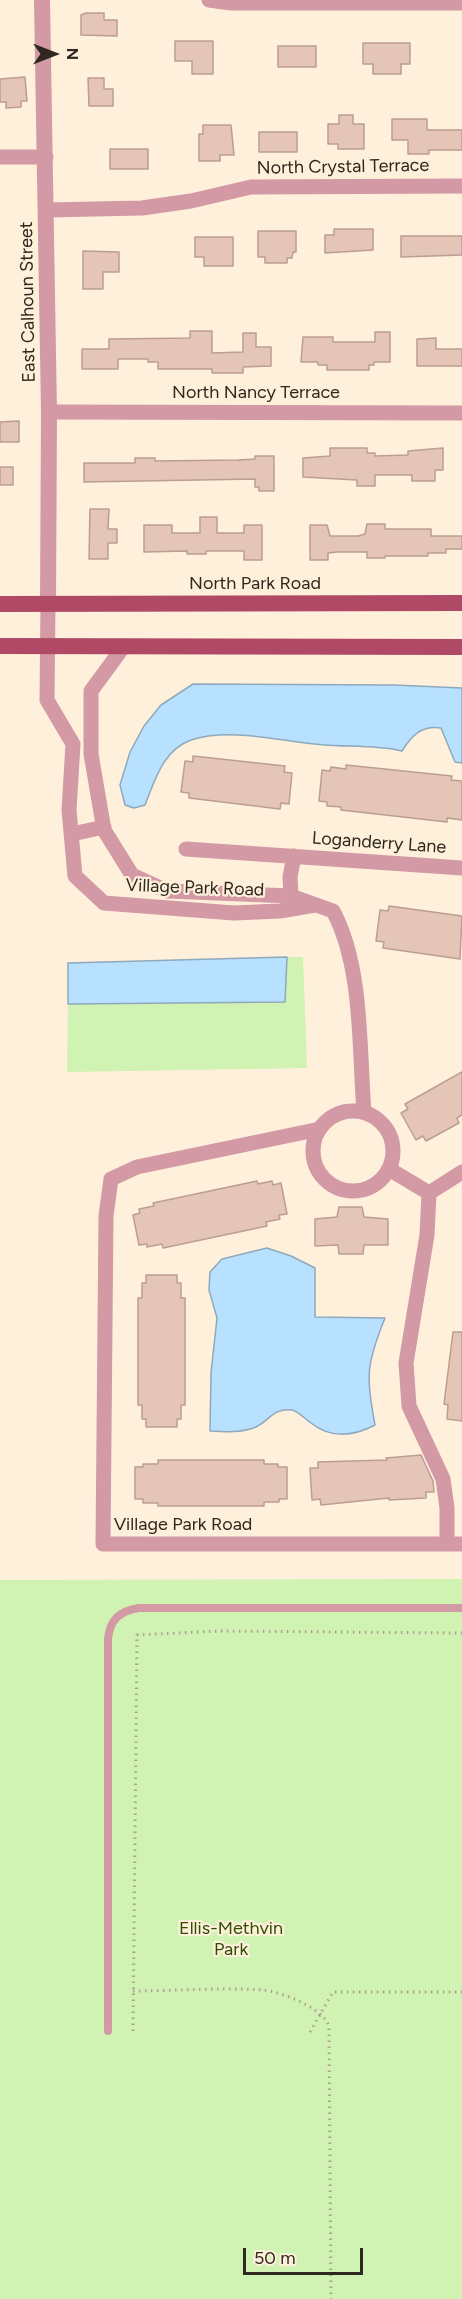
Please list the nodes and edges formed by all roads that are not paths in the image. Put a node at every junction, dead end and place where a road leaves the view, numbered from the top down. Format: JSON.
{"nodes":[{"id":1,"x":42,"y":0,"type":"edge"},
{"id":2,"x":209,"y":0,"type":"edge"},
{"id":3,"x":462,"y":3,"type":"edge"},
{"id":4,"x":0,"y":157,"type":"edge"},
{"id":5,"x":46,"y":157,"type":"junction"},
{"id":6,"x":462,"y":186,"type":"edge"},
{"id":7,"x":47,"y":210,"type":"junction"},
{"id":8,"x":49,"y":412,"type":"junction"},
{"id":9,"x":462,"y":413,"type":"edge"},
{"id":10,"x":462,"y":603,"type":"edge"},
{"id":11,"x":0,"y":604,"type":"edge"},
{"id":12,"x":48,"y":604,"type":"junction"},
{"id":13,"x":0,"y":646,"type":"edge"},
{"id":14,"x":48,"y":646,"type":"junction"},
{"id":15,"x":124,"y":646,"type":"junction"},
{"id":16,"x":462,"y":647,"type":"edge"},
{"id":17,"x":92,"y":743,"type":"junction"},
{"id":18,"x":73,"y":744,"type":"junction"},
{"id":19,"x":104,"y":827,"type":"junction"},
{"id":20,"x":72,"y":834,"type":"junction"},
{"id":21,"x":186,"y":849,"type":"dead end"},
{"id":22,"x":294,"y":856,"type":"junction"},
{"id":23,"x":462,"y":868,"type":"edge"},
{"id":24,"x":160,"y":888,"type":"junction"},
{"id":25,"x":291,"y":896,"type":"junction"},
{"id":26,"x":316,"y":905,"type":"junction"},
{"id":27,"x":158,"y":909,"type":"junction"},
{"id":28,"x":364,"y":1112,"type":"junction"},
{"id":29,"x":320,"y":1129,"type":"junction"},
{"id":30,"x":389,"y":1169,"type":"junction"},
{"id":31,"x":462,"y":1172,"type":"edge"},
{"id":32,"x":429,"y":1193,"type":"junction"},
{"id":33,"x":454,"y":1544,"type":"edge"},
{"id":34,"x":462,"y":1608,"type":"edge"},
{"id":35,"x":108,"y":2031,"type":"dead end"}],
"edges":[{"from":1,"to":5,"type":"street","name":"East Calhoun Street"},
{"from":2,"to":3,"type":"street"},
{"from":4,"to":5,"type":"street"},
{"from":5,"to":7,"type":"street","name":"East Calhoun Street"},
{"from":6,"to":7,"type":"street","name":"North Crystal Terrace"},
{"from":7,"to":8,"type":"street","name":"East Calhoun Street"},
{"from":8,"to":9,"type":"street","name":"North Nancy Terrace"},
{"from":8,"to":12,"type":"street","name":"East Calhoun Street"},
{"from":10,"to":12,"type":"main road","name":"North Park Road"},
{"from":11,"to":12,"type":"main road","name":"North Park Road"},
{"from":12,"to":14,"type":"street"},
{"from":13,"to":14,"type":"main road"},
{"from":14,"to":15,"type":"main road"},
{"from":14,"to":18,"type":"street"},
{"from":15,"to":16,"type":"main road"},
{"from":15,"to":17,"type":"street","name":"Village Park Road"},
{"from":17,"to":18,"type":"street"},
{"from":17,"to":19,"type":"street","name":"Village Park Road"},
{"from":18,"to":20,"type":"street","name":"Village Park Road"},
{"from":19,"to":20,"type":"street"},
{"from":19,"to":24,"type":"street","name":"Village Park Road"},
{"from":20,"to":27,"type":"street","name":"Village Park Road"},
{"from":21,"to":22,"type":"street","name":"Loganderry Lane"},
{"from":22,"to":23,"type":"street","name":"Loganderry Lane"},
{"from":22,"to":25,"type":"street","name":"Loganderry Lane"},
{"from":24,"to":25,"type":"street","name":"Village Park Road"},
{"from":24,"to":27,"type":"street"},
{"from":25,"to":26,"type":"street","name":"Village Park Road"},
{"from":26,"to":27,"type":"street","name":"Village Park Road"},
{"from":26,"to":28,"type":"street","name":"Village Park Road"},
{"from":28,"to":29,"type":"street","name":"Village Park Road"},
{"from":28,"to":30,"type":"street"},
{"from":29,"to":30,"type":"street"},
{"from":29,"to":33,"type":"street","name":"Village Park Road"},
{"from":30,"to":32,"type":"street"},
{"from":31,"to":32,"type":"street"},
{"from":32,"to":33,"type":"street","name":"Village Park Road"},
{"from":34,"to":35,"type":"lane"}]}
